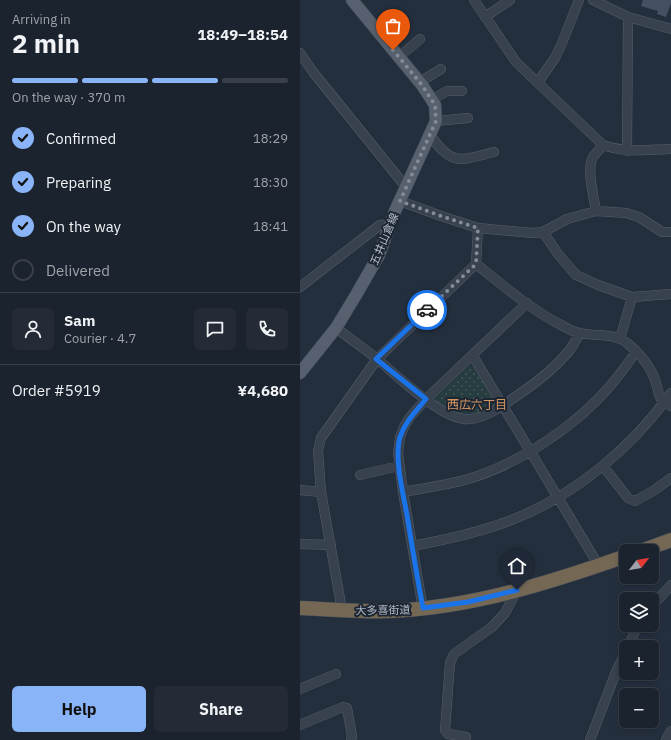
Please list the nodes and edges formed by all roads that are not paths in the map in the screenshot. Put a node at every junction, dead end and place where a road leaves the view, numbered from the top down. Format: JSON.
{"nodes":[{"id":1,"x":352,"y":0,"type":"edge"},
{"id":2,"x":474,"y":0,"type":"edge"},
{"id":3,"x":510,"y":0,"type":"edge"},
{"id":4,"x":579,"y":0,"type":"edge"},
{"id":5,"x":593,"y":0,"type":"edge"},
{"id":6,"x":485,"y":17,"type":"junction"},
{"id":7,"x":628,"y":17,"type":"junction"},
{"id":8,"x":671,"y":30,"type":"edge"},
{"id":9,"x":420,"y":39,"type":"dead end"},
{"id":10,"x":300,"y":53,"type":"edge"},
{"id":11,"x":399,"y":58,"type":"junction"},
{"id":12,"x":441,"y":69,"type":"dead end"},
{"id":13,"x":420,"y":82,"type":"junction"},
{"id":14,"x":538,"y":82,"type":"junction"},
{"id":15,"x":462,"y":91,"type":"dead end"},
{"id":16,"x":432,"y":100,"type":"junction"},
{"id":17,"x":468,"y":118,"type":"dead end"},
{"id":18,"x":436,"y":121,"type":"junction"},
{"id":19,"x":430,"y":135,"type":"junction"},
{"id":20,"x":603,"y":145,"type":"junction"},
{"id":21,"x":671,"y":149,"type":"edge"},
{"id":22,"x":627,"y":151,"type":"junction"},
{"id":23,"x":494,"y":152,"type":"dead end"},
{"id":24,"x":406,"y":187,"type":"junction"},
{"id":25,"x":400,"y":201,"type":"junction"},
{"id":26,"x":596,"y":211,"type":"junction"},
{"id":27,"x":390,"y":224,"type":"junction"},
{"id":28,"x":478,"y":228,"type":"junction"},
{"id":29,"x":543,"y":232,"type":"junction"},
{"id":30,"x":671,"y":232,"type":"edge"},
{"id":31,"x":476,"y":264,"type":"junction"},
{"id":32,"x":300,"y":287,"type":"edge"},
{"id":33,"x":671,"y":294,"type":"edge"},
{"id":34,"x":632,"y":297,"type":"junction"},
{"id":35,"x":527,"y":304,"type":"junction"},
{"id":36,"x":336,"y":328,"type":"junction"},
{"id":37,"x":580,"y":333,"type":"junction"},
{"id":38,"x":620,"y":339,"type":"junction"},
{"id":39,"x":636,"y":352,"type":"junction"},
{"id":40,"x":473,"y":356,"type":"junction"},
{"id":41,"x":376,"y":359,"type":"junction"},
{"id":42,"x":300,"y":373,"type":"edge"},
{"id":43,"x":671,"y":393,"type":"edge"},
{"id":44,"x":426,"y":399,"type":"junction"},
{"id":45,"x":668,"y":404,"type":"edge"},
{"id":46,"x":503,"y":405,"type":"junction"},
{"id":47,"x":531,"y":452,"type":"junction"},
{"id":48,"x":399,"y":466,"type":"junction"},
{"id":49,"x":603,"y":466,"type":"junction"},
{"id":50,"x":360,"y":474,"type":"dead end"},
{"id":51,"x":671,"y":478,"type":"edge"},
{"id":52,"x":300,"y":490,"type":"edge"},
{"id":53,"x":321,"y":492,"type":"junction"},
{"id":54,"x":403,"y":492,"type":"junction"},
{"id":55,"x":558,"y":497,"type":"junction"},
{"id":56,"x":671,"y":540,"type":"edge"},
{"id":57,"x":300,"y":544,"type":"edge"},
{"id":58,"x":659,"y":544,"type":"edge"},
{"id":59,"x":331,"y":545,"type":"junction"},
{"id":60,"x":412,"y":546,"type":"junction"},
{"id":61,"x":619,"y":559,"type":"edge"},
{"id":62,"x":599,"y":566,"type":"junction"},
{"id":63,"x":671,"y":585,"type":"edge"},
{"id":64,"x":517,"y":590,"type":"junction"},
{"id":65,"x":659,"y":598,"type":"edge"},
{"id":66,"x":300,"y":608,"type":"edge"},
{"id":67,"x":423,"y":608,"type":"junction"},
{"id":68,"x":342,"y":610,"type":"junction"},
{"id":69,"x":619,"y":666,"type":"edge"},
{"id":70,"x":336,"y":674,"type":"dead end"},
{"id":71,"x":300,"y":689,"type":"edge"},
{"id":72,"x":300,"y":725,"type":"edge"},
{"id":73,"x":671,"y":731,"type":"edge"},
{"id":74,"x":466,"y":736,"type":"dead end"},
{"id":75,"x":351,"y":740,"type":"edge"},
{"id":76,"x":590,"y":740,"type":"edge"},
{"id":77,"x":666,"y":740,"type":"edge"}],
"edges":[{"from":1,"to":11,"type":"main road"},
{"from":2,"to":6,"type":"street"},
{"from":3,"to":6,"type":"street"},
{"from":4,"to":14,"type":"street"},
{"from":5,"to":7,"type":"street"},
{"from":6,"to":14,"type":"street"},
{"from":7,"to":8,"type":"street"},
{"from":7,"to":22,"type":"street"},
{"from":9,"to":11,"type":"street"},
{"from":10,"to":24,"type":"street"},
{"from":11,"to":13,"type":"main road"},
{"from":12,"to":13,"type":"street"},
{"from":13,"to":16,"type":"main road"},
{"from":14,"to":20,"type":"street"},
{"from":15,"to":16,"type":"street"},
{"from":16,"to":18,"type":"main road"},
{"from":17,"to":18,"type":"street"},
{"from":18,"to":19,"type":"main road","name":"五井山倉線"},
{"from":19,"to":23,"type":"street"},
{"from":19,"to":24,"type":"main road","name":"五井山倉線"},
{"from":20,"to":22,"type":"street"},
{"from":20,"to":26,"type":"street"},
{"from":21,"to":22,"type":"street"},
{"from":24,"to":25,"type":"main road","name":"五井山倉線"},
{"from":25,"to":27,"type":"main road","name":"五井山倉線"},
{"from":25,"to":28,"type":"street"},
{"from":26,"to":29,"type":"street"},
{"from":26,"to":30,"type":"street"},
{"from":27,"to":32,"type":"street"},
{"from":27,"to":36,"type":"main road","name":"五井山倉線"},
{"from":28,"to":29,"type":"street"},
{"from":28,"to":31,"type":"street"},
{"from":29,"to":34,"type":"street"},
{"from":31,"to":35,"type":"street"},
{"from":31,"to":41,"type":"street"},
{"from":33,"to":34,"type":"street"},
{"from":34,"to":38,"type":"street"},
{"from":35,"to":37,"type":"street"},
{"from":35,"to":40,"type":"street"},
{"from":36,"to":41,"type":"street"},
{"from":36,"to":42,"type":"main road","name":"五井山倉線"},
{"from":37,"to":38,"type":"street"},
{"from":37,"to":46,"type":"street"},
{"from":38,"to":39,"type":"street"},
{"from":39,"to":45,"type":"street"},
{"from":39,"to":47,"type":"street"},
{"from":40,"to":44,"type":"street"},
{"from":40,"to":46,"type":"street"},
{"from":41,"to":44,"type":"street"},
{"from":41,"to":53,"type":"street"},
{"from":43,"to":45,"type":"street"},
{"from":44,"to":46,"type":"street"},
{"from":44,"to":48,"type":"street"},
{"from":45,"to":49,"type":"street"},
{"from":46,"to":47,"type":"street"},
{"from":47,"to":54,"type":"street"},
{"from":47,"to":55,"type":"street"},
{"from":48,"to":50,"type":"street"},
{"from":48,"to":54,"type":"street"},
{"from":49,"to":51,"type":"street"},
{"from":49,"to":55,"type":"street"},
{"from":52,"to":53,"type":"street"},
{"from":53,"to":59,"type":"street"},
{"from":54,"to":60,"type":"street"},
{"from":55,"to":60,"type":"street"},
{"from":55,"to":62,"type":"street"},
{"from":56,"to":58,"type":"highway"},
{"from":57,"to":59,"type":"street"},
{"from":59,"to":68,"type":"street"},
{"from":60,"to":67,"type":"street"},
{"from":61,"to":62,"type":"highway","name":"大多喜街道"},
{"from":62,"to":64,"type":"highway","name":"大多喜街道"},
{"from":63,"to":65,"type":"street"},
{"from":64,"to":67,"type":"highway","name":"大多喜街道"},
{"from":64,"to":74,"type":"street"},
{"from":66,"to":68,"type":"highway","name":"大多喜街道"},
{"from":67,"to":68,"type":"highway","name":"大多喜街道"},
{"from":69,"to":76,"type":"street"},
{"from":70,"to":71,"type":"street"},
{"from":72,"to":75,"type":"street"},
{"from":73,"to":77,"type":"street"}]}
